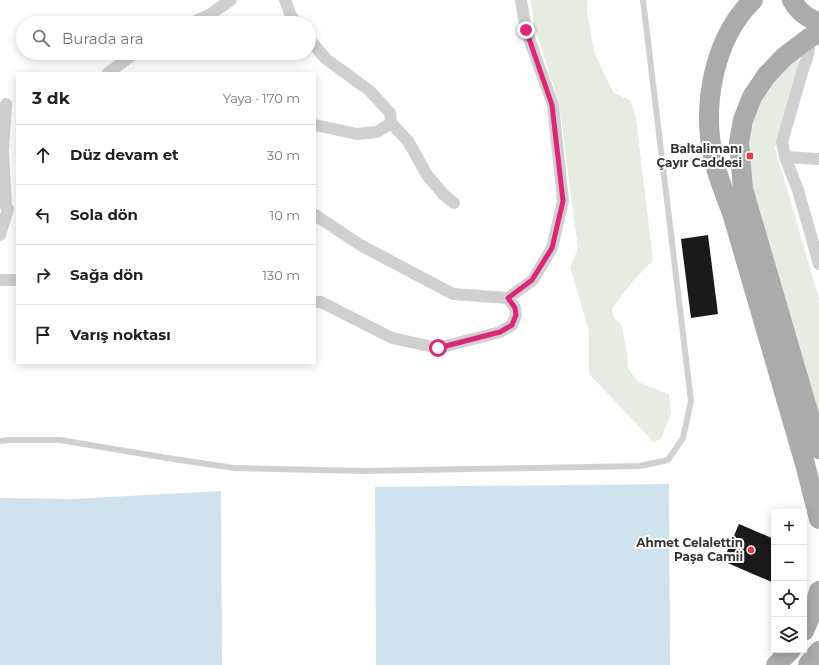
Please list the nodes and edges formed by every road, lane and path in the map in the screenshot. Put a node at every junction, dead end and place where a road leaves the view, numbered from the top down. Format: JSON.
{"nodes":[{"id":1,"x":231,"y":0,"type":"edge"},
{"id":2,"x":285,"y":0,"type":"edge"},
{"id":3,"x":521,"y":0,"type":"edge"},
{"id":4,"x":643,"y":0,"type":"edge"},
{"id":5,"x":753,"y":0,"type":"edge"},
{"id":6,"x":792,"y":0,"type":"edge"},
{"id":7,"x":207,"y":16,"type":"edge"},
{"id":8,"x":292,"y":16,"type":"edge"},
{"id":9,"x":816,"y":31,"type":"edge"},
{"id":10,"x":316,"y":47,"type":"edge"},
{"id":11,"x":126,"y":60,"type":"edge"},
{"id":12,"x":109,"y":72,"type":"edge"},
{"id":13,"x":8,"y":104,"type":"edge"},
{"id":14,"x":391,"y":123,"type":"junction"},
{"id":15,"x":316,"y":125,"type":"edge"},
{"id":16,"x":785,"y":157,"type":"junction"},
{"id":17,"x":819,"y":159,"type":"edge"},
{"id":18,"x":454,"y":203,"type":"dead end"},
{"id":19,"x":8,"y":207,"type":"edge"},
{"id":20,"x":316,"y":216,"type":"edge"},
{"id":21,"x":0,"y":235,"type":"edge"},
{"id":22,"x":819,"y":264,"type":"edge"},
{"id":23,"x":0,"y":280,"type":"edge"},
{"id":24,"x":16,"y":280,"type":"edge"},
{"id":25,"x":508,"y":298,"type":"junction"},
{"id":26,"x":316,"y":302,"type":"edge"},
{"id":27,"x":0,"y":441,"type":"edge"},
{"id":28,"x":819,"y":449,"type":"edge"},
{"id":29,"x":819,"y":519,"type":"edge"},
{"id":30,"x":819,"y":592,"type":"edge"},
{"id":31,"x":807,"y":624,"type":"edge"},
{"id":32,"x":819,"y":651,"type":"edge"},
{"id":33,"x":788,"y":653,"type":"edge"},
{"id":34,"x":776,"y":665,"type":"edge"},
{"id":35,"x":808,"y":665,"type":"edge"}],
"edges":[{"from":1,"to":7,"type":"street"},
{"from":2,"to":8,"type":"street"},
{"from":3,"to":25,"type":"street"},
{"from":4,"to":27,"type":"lane"},
{"from":5,"to":29,"type":"main road"},
{"from":6,"to":9,"type":"main road"},
{"from":9,"to":16,"type":"street"},
{"from":9,"to":28,"type":"main road"},
{"from":10,"to":14,"type":"street"},
{"from":11,"to":12,"type":"street"},
{"from":13,"to":19,"type":"street"},
{"from":14,"to":15,"type":"street"},
{"from":14,"to":18,"type":"street"},
{"from":16,"to":17,"type":"street"},
{"from":16,"to":22,"type":"street"},
{"from":19,"to":21,"type":"street"},
{"from":20,"to":25,"type":"street"},
{"from":23,"to":24,"type":"street"},
{"from":25,"to":26,"type":"street"},
{"from":30,"to":31,"type":"main road"},
{"from":32,"to":35,"type":"main road"},
{"from":33,"to":34,"type":"main road"}]}
